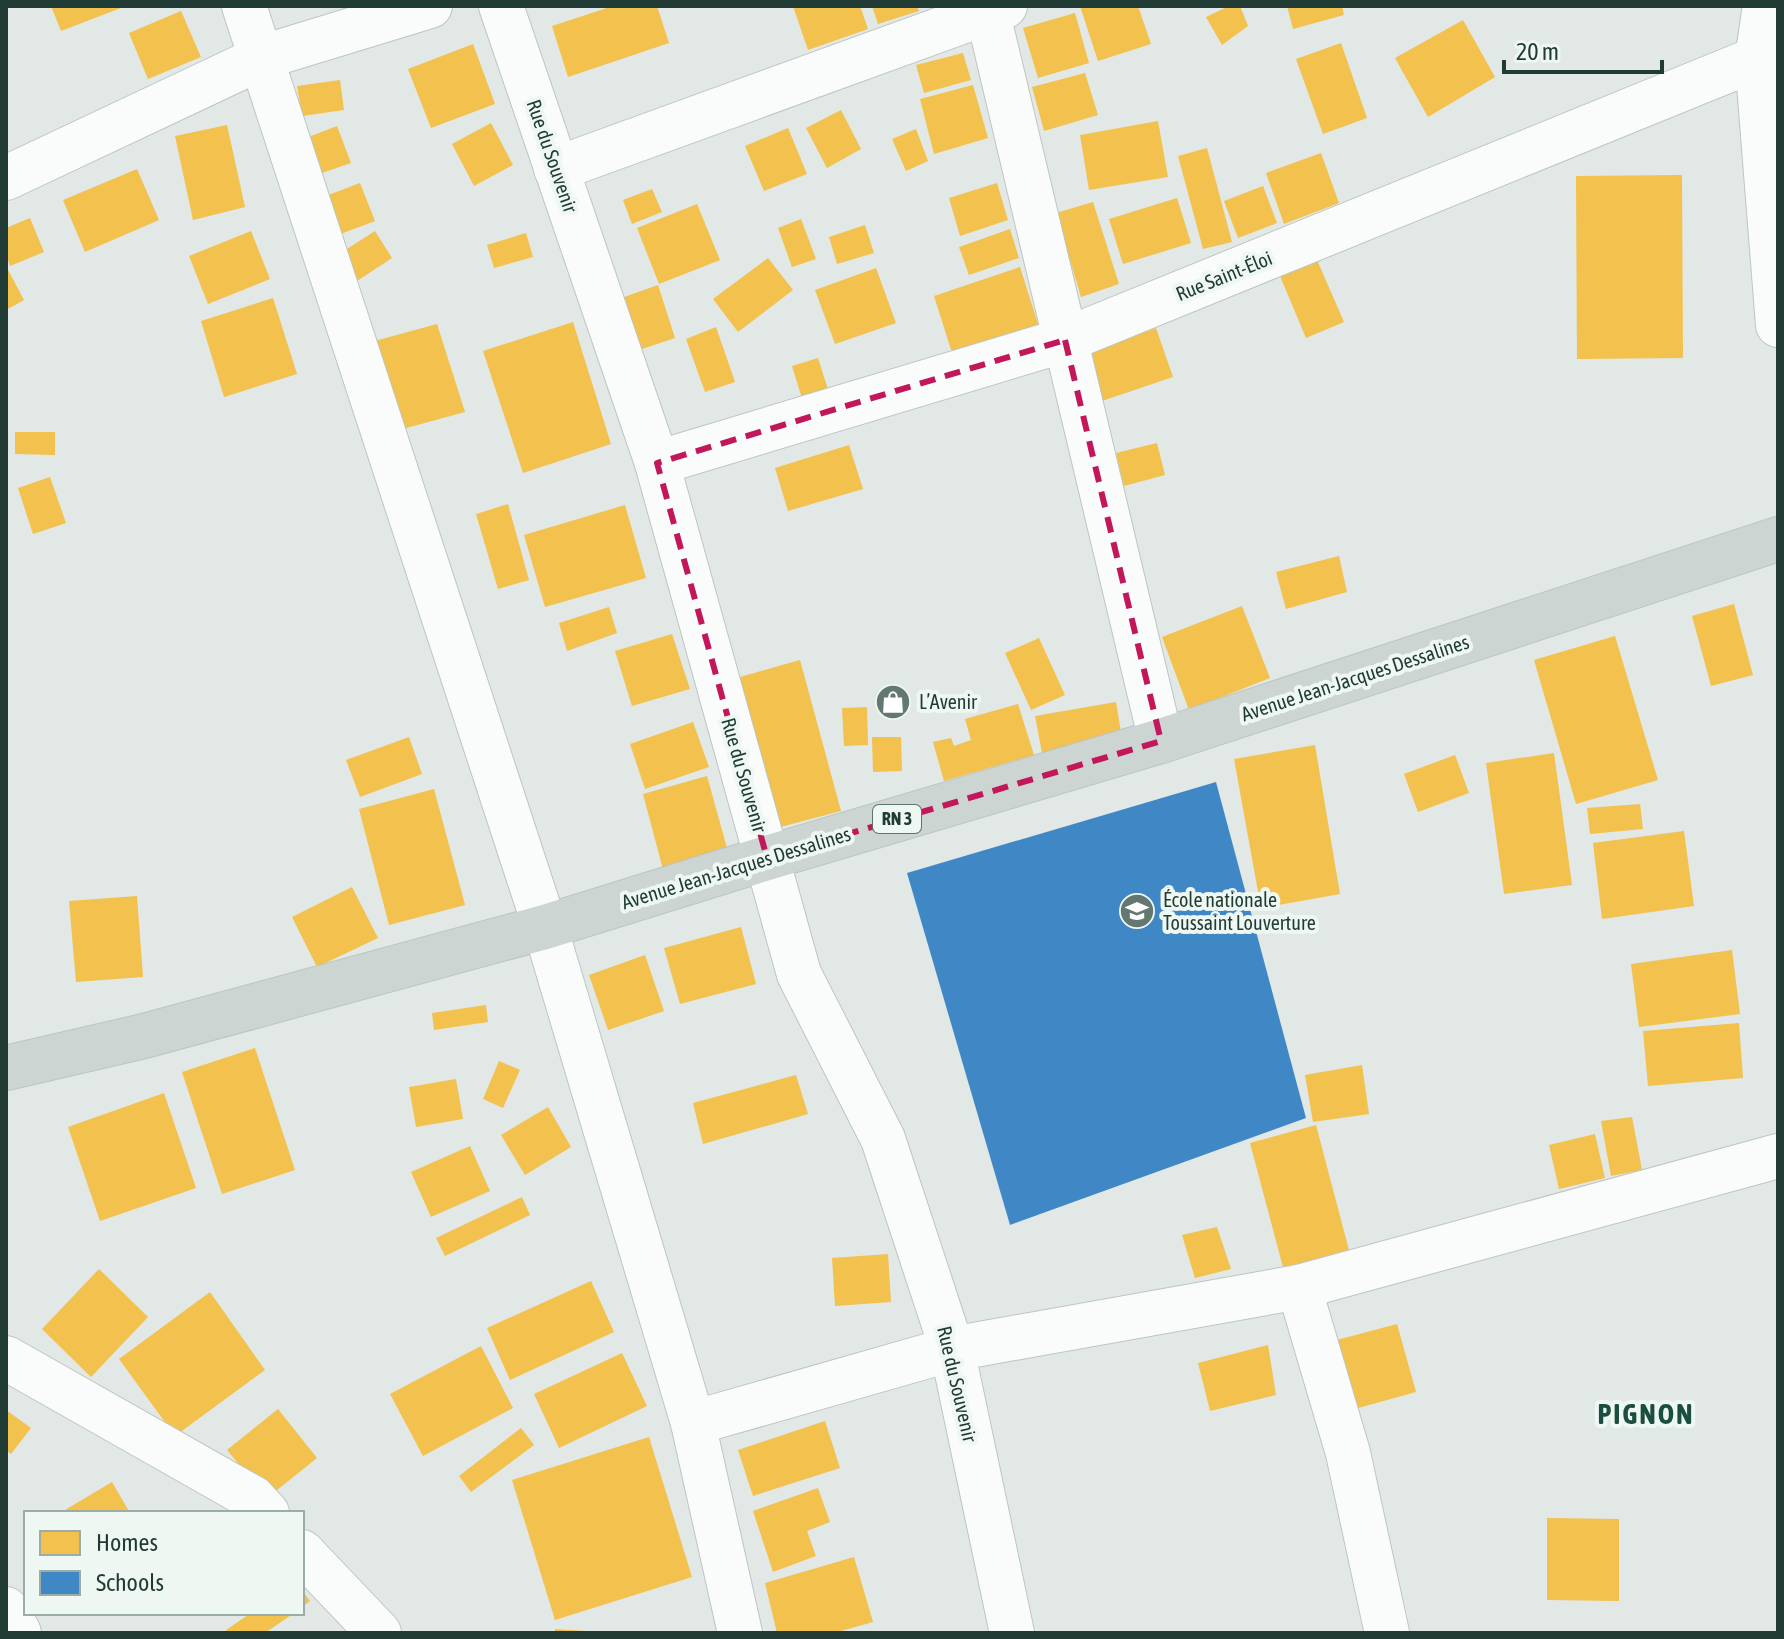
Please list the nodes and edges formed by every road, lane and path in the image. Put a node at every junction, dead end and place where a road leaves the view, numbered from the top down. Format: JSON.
{"nodes":[{"id":1,"x":244,"y":6,"type":"edge"},
{"id":2,"x":430,"y":6,"type":"edge"},
{"id":3,"x":501,"y":6,"type":"edge"},
{"id":4,"x":1765,"y":6,"type":"edge"},
{"id":5,"x":993,"y":8,"type":"edge"},
{"id":6,"x":1768,"y":55,"type":"edge"},
{"id":7,"x":263,"y":57,"type":"junction"},
{"id":8,"x":556,"y":169,"type":"junction"},
{"id":9,"x":6,"y":178,"type":"edge"},
{"id":10,"x":1778,"y":325,"type":"edge"},
{"id":11,"x":1065,"y":340,"type":"junction"},
{"id":12,"x":657,"y":463,"type":"junction"},
{"id":13,"x":1778,"y":539,"type":"edge"},
{"id":14,"x":1161,"y":741,"type":"junction"},
{"id":15,"x":767,"y":858,"type":"junction"},
{"id":16,"x":545,"y":927,"type":"junction"},
{"id":17,"x":6,"y":1068,"type":"edge"},
{"id":18,"x":1778,"y":1156,"type":"edge"},
{"id":19,"x":1299,"y":1287,"type":"junction"},
{"id":20,"x":952,"y":1349,"type":"junction"},
{"id":21,"x":6,"y":1358,"type":"edge"},
{"id":22,"x":693,"y":1423,"type":"junction"},
{"id":23,"x":265,"y":1511,"type":"edge"},
{"id":24,"x":304,"y":1554,"type":"edge"},
{"id":25,"x":6,"y":1609,"type":"edge"},
{"id":26,"x":19,"y":1633,"type":"edge"},
{"id":27,"x":379,"y":1633,"type":"edge"},
{"id":28,"x":740,"y":1633,"type":"edge"},
{"id":29,"x":1012,"y":1633,"type":"edge"},
{"id":30,"x":1387,"y":1633,"type":"edge"}],
"edges":[{"from":1,"to":7,"type":"street"},
{"from":2,"to":7,"type":"street"},
{"from":3,"to":8,"type":"street","name":"Rue du Souvenir"},
{"from":4,"to":6,"type":"street"},
{"from":5,"to":8,"type":"street"},
{"from":5,"to":11,"type":"street"},
{"from":6,"to":10,"type":"street"},
{"from":6,"to":11,"type":"street","name":"Rue Saint-Éloi"},
{"from":7,"to":9,"type":"street"},
{"from":7,"to":16,"type":"street"},
{"from":8,"to":12,"type":"street","name":"Rue du Souvenir"},
{"from":11,"to":12,"type":"street","name":"Rue Saint-Éloi"},
{"from":11,"to":14,"type":"street"},
{"from":12,"to":15,"type":"street","name":"Rue du Souvenir"},
{"from":13,"to":14,"type":"main road","name":"Avenue Jean-Jacques Dessalines","number":"RN 3"},
{"from":14,"to":15,"type":"main road","name":"Avenue Jean-Jacques Dessalines","number":"RN 3"},
{"from":15,"to":16,"type":"main road","name":"Avenue Jean-Jacques Dessalines","number":"RN 3"},
{"from":15,"to":20,"type":"street","name":"Rue du Souvenir"},
{"from":16,"to":17,"type":"main road","name":"Avenue Jean-Jacques Dessalines","number":"RN 3"},
{"from":16,"to":22,"type":"street"},
{"from":18,"to":19,"type":"street"},
{"from":19,"to":20,"type":"street"},
{"from":19,"to":30,"type":"street"},
{"from":20,"to":22,"type":"street"},
{"from":20,"to":29,"type":"street","name":"Rue du Souvenir"},
{"from":21,"to":23,"type":"street"},
{"from":22,"to":28,"type":"street"},
{"from":24,"to":27,"type":"street"},
{"from":25,"to":26,"type":"street"}]}
